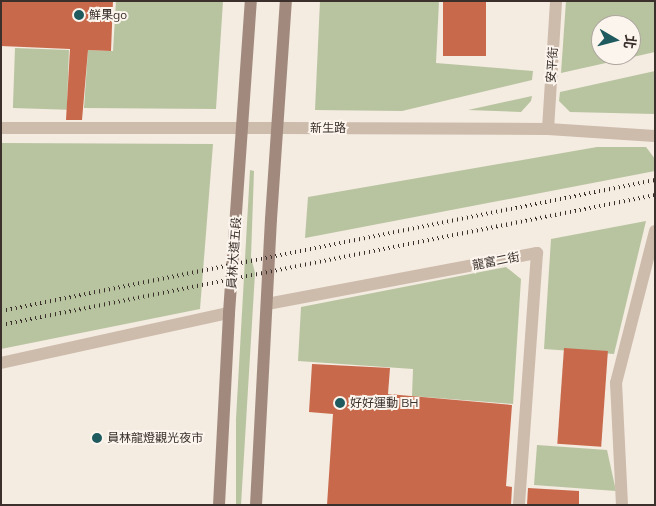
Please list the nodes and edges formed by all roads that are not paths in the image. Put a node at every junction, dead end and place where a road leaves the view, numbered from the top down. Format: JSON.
{"nodes":[{"id":1,"x":251,"y":1,"type":"edge"},
{"id":2,"x":286,"y":1,"type":"edge"},
{"id":3,"x":556,"y":1,"type":"edge"},
{"id":4,"x":242,"y":127,"type":"junction"},
{"id":5,"x":1,"y":128,"type":"edge"},
{"id":6,"x":278,"y":128,"type":"junction"},
{"id":7,"x":548,"y":129,"type":"junction"},
{"id":8,"x":655,"y":136,"type":"edge"},
{"id":9,"x":655,"y":231,"type":"edge"},
{"id":10,"x":267,"y":304,"type":"junction"},
{"id":11,"x":229,"y":313,"type":"junction"},
{"id":12,"x":1,"y":363,"type":"edge"},
{"id":13,"x":219,"y":505,"type":"edge"},
{"id":14,"x":256,"y":505,"type":"edge"},
{"id":15,"x":519,"y":505,"type":"edge"},
{"id":16,"x":622,"y":505,"type":"edge"}],
"edges":[{"from":1,"to":4,"type":"main road","name":"員林大道五段"},
{"from":2,"to":6,"type":"main road"},
{"from":3,"to":7,"type":"street","name":"安平街"},
{"from":4,"to":5,"type":"street","name":"新生路"},
{"from":4,"to":6,"type":"street","name":"新生路"},
{"from":4,"to":11,"type":"main road","name":"員林大道五段"},
{"from":6,"to":7,"type":"street","name":"新生路"},
{"from":6,"to":10,"type":"main road"},
{"from":7,"to":8,"type":"street","name":"新生路"},
{"from":9,"to":16,"type":"street"},
{"from":10,"to":14,"type":"main road"},
{"from":10,"to":15,"type":"street","name":"龍富二街"},
{"from":11,"to":12,"type":"street"},
{"from":11,"to":13,"type":"main road","name":"員林大道五段"}]}
